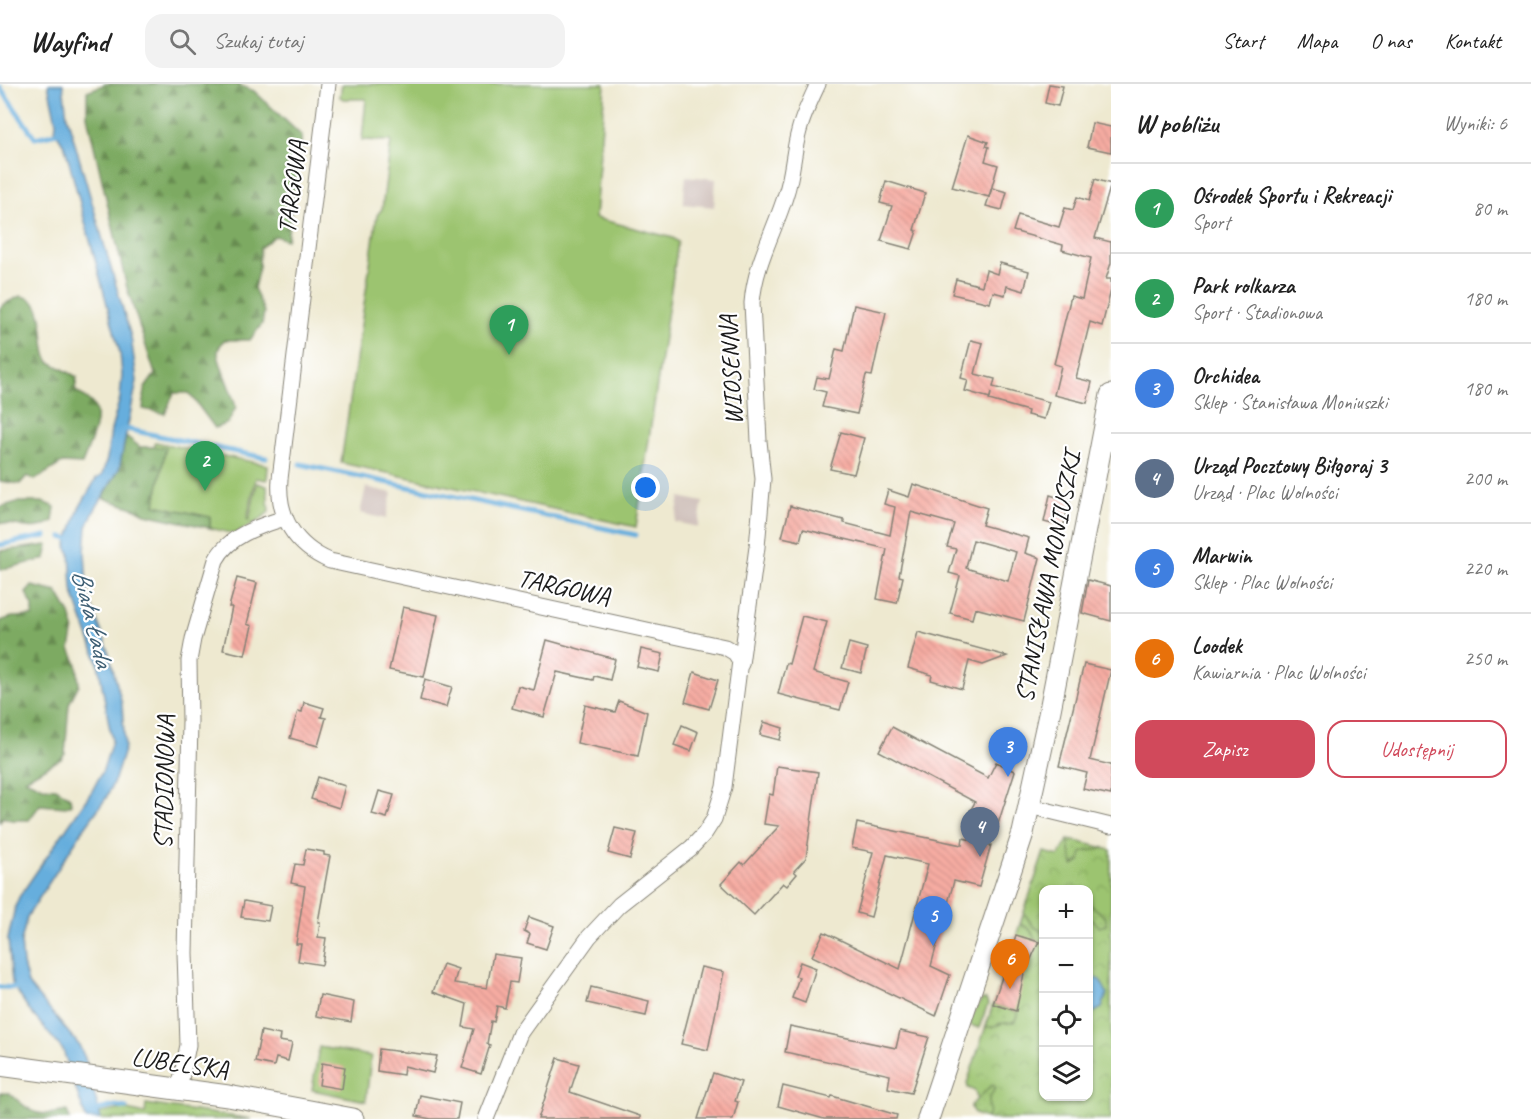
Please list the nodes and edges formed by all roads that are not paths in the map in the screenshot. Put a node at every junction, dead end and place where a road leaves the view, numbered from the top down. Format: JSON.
{"nodes":[{"id":1,"x":328,"y":84,"type":"edge"},
{"id":2,"x":818,"y":84,"type":"edge"},
{"id":3,"x":1111,"y":395,"type":"edge"},
{"id":4,"x":285,"y":518,"type":"junction"},
{"id":5,"x":741,"y":664,"type":"junction"},
{"id":6,"x":1029,"y":806,"type":"junction"},
{"id":7,"x":1111,"y":826,"type":"edge"},
{"id":8,"x":0,"y":1065,"type":"edge"},
{"id":9,"x":179,"y":1089,"type":"junction"},
{"id":10,"x":932,"y":1118,"type":"edge"},
{"id":11,"x":353,"y":1119,"type":"edge"},
{"id":12,"x":486,"y":1119,"type":"edge"}],
"edges":[{"from":1,"to":4,"type":"street","name":"TARGOWA"},
{"from":2,"to":5,"type":"street","name":"WIOSENNA"},
{"from":3,"to":6,"type":"street","name":"STANISŁAWA MONIUSZKI"},
{"from":4,"to":5,"type":"street","name":"TARGOWA"},
{"from":4,"to":9,"type":"street","name":"STADIONOWA"},
{"from":5,"to":12,"type":"street"},
{"from":6,"to":7,"type":"street"},
{"from":6,"to":10,"type":"street","name":"STANISŁAWA MONIUSZKI"},
{"from":8,"to":9,"type":"street","name":"LUBELSKA"},
{"from":9,"to":11,"type":"street","name":"LUBELSKA"}]}
